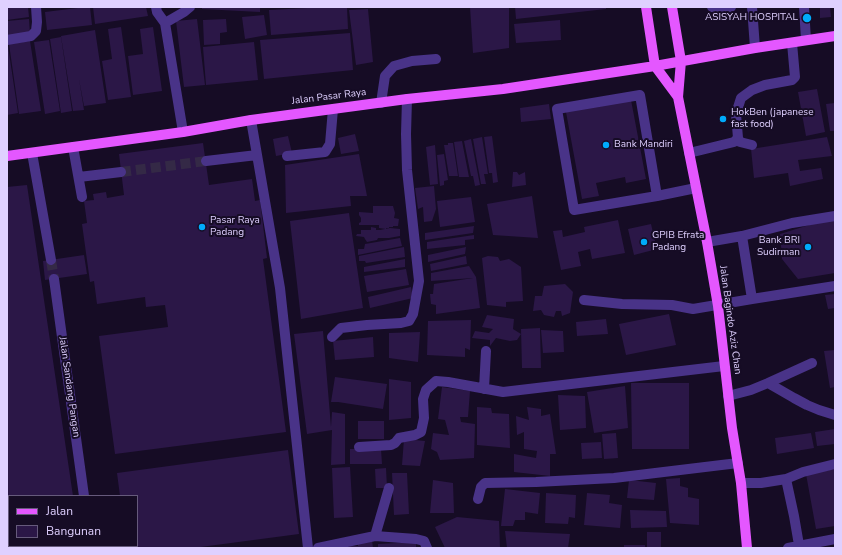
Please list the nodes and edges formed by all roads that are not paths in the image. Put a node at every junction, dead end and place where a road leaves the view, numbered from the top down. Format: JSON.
{"nodes":[{"id":1,"x":36,"y":7,"type":"edge"},
{"id":2,"x":156,"y":7,"type":"edge"},
{"id":3,"x":190,"y":7,"type":"edge"},
{"id":4,"x":646,"y":7,"type":"edge"},
{"id":5,"x":672,"y":7,"type":"edge"},
{"id":6,"x":712,"y":7,"type":"edge"},
{"id":7,"x":732,"y":7,"type":"edge"},
{"id":8,"x":752,"y":7,"type":"edge"},
{"id":9,"x":804,"y":7,"type":"edge"},
{"id":10,"x":165,"y":23,"type":"junction"},
{"id":11,"x":835,"y":36,"type":"edge"},
{"id":12,"x":7,"y":40,"type":"edge"},
{"id":13,"x":806,"y":40,"type":"junction"},
{"id":14,"x":792,"y":42,"type":"junction"},
{"id":15,"x":755,"y":48,"type":"junction"},
{"id":16,"x":436,"y":59,"type":"dead end"},
{"id":17,"x":681,"y":61,"type":"junction"},
{"id":18,"x":655,"y":66,"type":"junction"},
{"id":19,"x":678,"y":97,"type":"junction"},
{"id":20,"x":407,"y":99,"type":"junction"},
{"id":21,"x":381,"y":103,"type":"junction"},
{"id":22,"x":333,"y":109,"type":"junction"},
{"id":23,"x":251,"y":120,"type":"junction"},
{"id":24,"x":183,"y":132,"type":"junction"},
{"id":25,"x":738,"y":138,"type":"junction"},
{"id":26,"x":752,"y":145,"type":"dead end"},
{"id":27,"x":73,"y":147,"type":"junction"},
{"id":28,"x":32,"y":153,"type":"junction"},
{"id":29,"x":689,"y":153,"type":"junction"},
{"id":30,"x":257,"y":155,"type":"junction"},
{"id":31,"x":7,"y":156,"type":"edge"},
{"id":32,"x":287,"y":156,"type":"dead end"},
{"id":33,"x":206,"y":162,"type":"tunnel mouth"},
{"id":34,"x":121,"y":172,"type":"tunnel mouth"},
{"id":35,"x":79,"y":177,"type":"junction"},
{"id":36,"x":696,"y":188,"type":"junction"},
{"id":37,"x":657,"y":196,"type":"junction"},
{"id":38,"x":82,"y":197,"type":"dead end"},
{"id":39,"x":835,"y":216,"type":"edge"},
{"id":40,"x":742,"y":236,"type":"junction"},
{"id":41,"x":707,"y":242,"type":"junction"},
{"id":42,"x":51,"y":260,"type":"tunnel mouth"},
{"id":43,"x":54,"y":279,"type":"tunnel mouth"},
{"id":44,"x":835,"y":286,"type":"edge"},
{"id":45,"x":752,"y":299,"type":"junction"},
{"id":46,"x":584,"y":300,"type":"dead end"},
{"id":47,"x":718,"y":306,"type":"junction"},
{"id":48,"x":332,"y":337,"type":"dead end"},
{"id":49,"x":486,"y":351,"type":"dead end"},
{"id":50,"x":812,"y":363,"type":"dead end"},
{"id":51,"x":724,"y":366,"type":"junction"},
{"id":52,"x":768,"y":383,"type":"junction"},
{"id":53,"x":484,"y":389,"type":"junction"},
{"id":54,"x":728,"y":396,"type":"junction"},
{"id":55,"x":835,"y":415,"type":"edge"},
{"id":56,"x":359,"y":447,"type":"dead end"},
{"id":57,"x":738,"y":463,"type":"junction"},
{"id":58,"x":835,"y":464,"type":"edge"},
{"id":59,"x":786,"y":478,"type":"junction"},
{"id":60,"x":741,"y":484,"type":"junction"},
{"id":61,"x":389,"y":488,"type":"dead end"},
{"id":62,"x":84,"y":495,"type":"edge"},
{"id":63,"x":478,"y":500,"type":"dead end"},
{"id":64,"x":375,"y":536,"type":"junction"},
{"id":65,"x":835,"y":539,"type":"edge"},
{"id":66,"x":799,"y":545,"type":"junction"},
{"id":67,"x":308,"y":548,"type":"edge"},
{"id":68,"x":318,"y":548,"type":"edge"},
{"id":69,"x":427,"y":548,"type":"edge"},
{"id":70,"x":747,"y":548,"type":"edge"},
{"id":71,"x":788,"y":548,"type":"edge"}],
"edges":[{"from":1,"to":12,"type":"street"},
{"from":2,"to":10,"type":"street"},
{"from":3,"to":10,"type":"street"},
{"from":4,"to":18,"type":"main road"},
{"from":5,"to":17,"type":"main road"},
{"from":6,"to":7,"type":"street"},
{"from":8,"to":15,"type":"street"},
{"from":9,"to":13,"type":"street"},
{"from":10,"to":24,"type":"street"},
{"from":11,"to":13,"type":"main road","name":"Jalan Pasar Raya"},
{"from":13,"to":14,"type":"main road","name":"Jalan Pasar Raya"},
{"from":14,"to":15,"type":"main road","name":"Jalan Pasar Raya"},
{"from":14,"to":25,"type":"street"},
{"from":15,"to":17,"type":"main road","name":"Jalan Pasar Raya"},
{"from":16,"to":21,"type":"street"},
{"from":17,"to":18,"type":"main road","name":"Jalan Pasar Raya"},
{"from":17,"to":19,"type":"main road"},
{"from":18,"to":19,"type":"main road"},
{"from":18,"to":20,"type":"main road","name":"Jalan Pasar Raya"},
{"from":19,"to":29,"type":"main road","name":"Jalan Bagindo Aziz Chan"},
{"from":20,"to":21,"type":"main road","name":"Jalan Pasar Raya"},
{"from":20,"to":48,"type":"street"},
{"from":21,"to":22,"type":"main road","name":"Jalan Pasar Raya"},
{"from":22,"to":23,"type":"main road","name":"Jalan Pasar Raya"},
{"from":22,"to":32,"type":"street"},
{"from":23,"to":24,"type":"main road","name":"Jalan Pasar Raya"},
{"from":23,"to":30,"type":"street"},
{"from":24,"to":27,"type":"main road","name":"Jalan Pasar Raya"},
{"from":25,"to":26,"type":"street"},
{"from":25,"to":29,"type":"street"},
{"from":27,"to":28,"type":"main road","name":"Jalan Pasar Raya"},
{"from":27,"to":35,"type":"street"},
{"from":28,"to":31,"type":"main road","name":"Jalan Pasar Raya"},
{"from":28,"to":42,"type":"street"},
{"from":29,"to":36,"type":"main road","name":"Jalan Bagindo Aziz Chan"},
{"from":30,"to":33,"type":"street"},
{"from":30,"to":67,"type":"street"},
{"from":34,"to":35,"type":"street"},
{"from":35,"to":38,"type":"street"},
{"from":36,"to":37,"type":"street"},
{"from":36,"to":41,"type":"main road","name":"Jalan Bagindo Aziz Chan"},
{"from":37,"to":37,"type":"street"},
{"from":39,"to":40,"type":"street"},
{"from":40,"to":41,"type":"street"},
{"from":40,"to":45,"type":"street"},
{"from":41,"to":47,"type":"main road","name":"Jalan Bagindo Aziz Chan"},
{"from":43,"to":62,"type":"street","name":"Jalan Sandang Pangan"},
{"from":44,"to":45,"type":"street"},
{"from":45,"to":47,"type":"street"},
{"from":46,"to":47,"type":"street"},
{"from":47,"to":51,"type":"main road","name":"Jalan Bagindo Aziz Chan"},
{"from":49,"to":53,"type":"street"},
{"from":50,"to":52,"type":"street"},
{"from":51,"to":53,"type":"street"},
{"from":51,"to":54,"type":"main road","name":"Jalan Bagindo Aziz Chan"},
{"from":52,"to":54,"type":"street"},
{"from":52,"to":55,"type":"street"},
{"from":53,"to":56,"type":"street"},
{"from":54,"to":57,"type":"main road","name":"Jalan Bagindo Aziz Chan"},
{"from":57,"to":60,"type":"main road","name":"Jalan Bagindo Aziz Chan"},
{"from":57,"to":63,"type":"street"},
{"from":58,"to":59,"type":"street"},
{"from":59,"to":60,"type":"street"},
{"from":59,"to":66,"type":"street"},
{"from":60,"to":70,"type":"main road","name":"Jalan Bagindo Aziz Chan"},
{"from":61,"to":64,"type":"street"},
{"from":64,"to":68,"type":"street"},
{"from":64,"to":69,"type":"street"},
{"from":65,"to":66,"type":"street"},
{"from":66,"to":71,"type":"street"}]}
